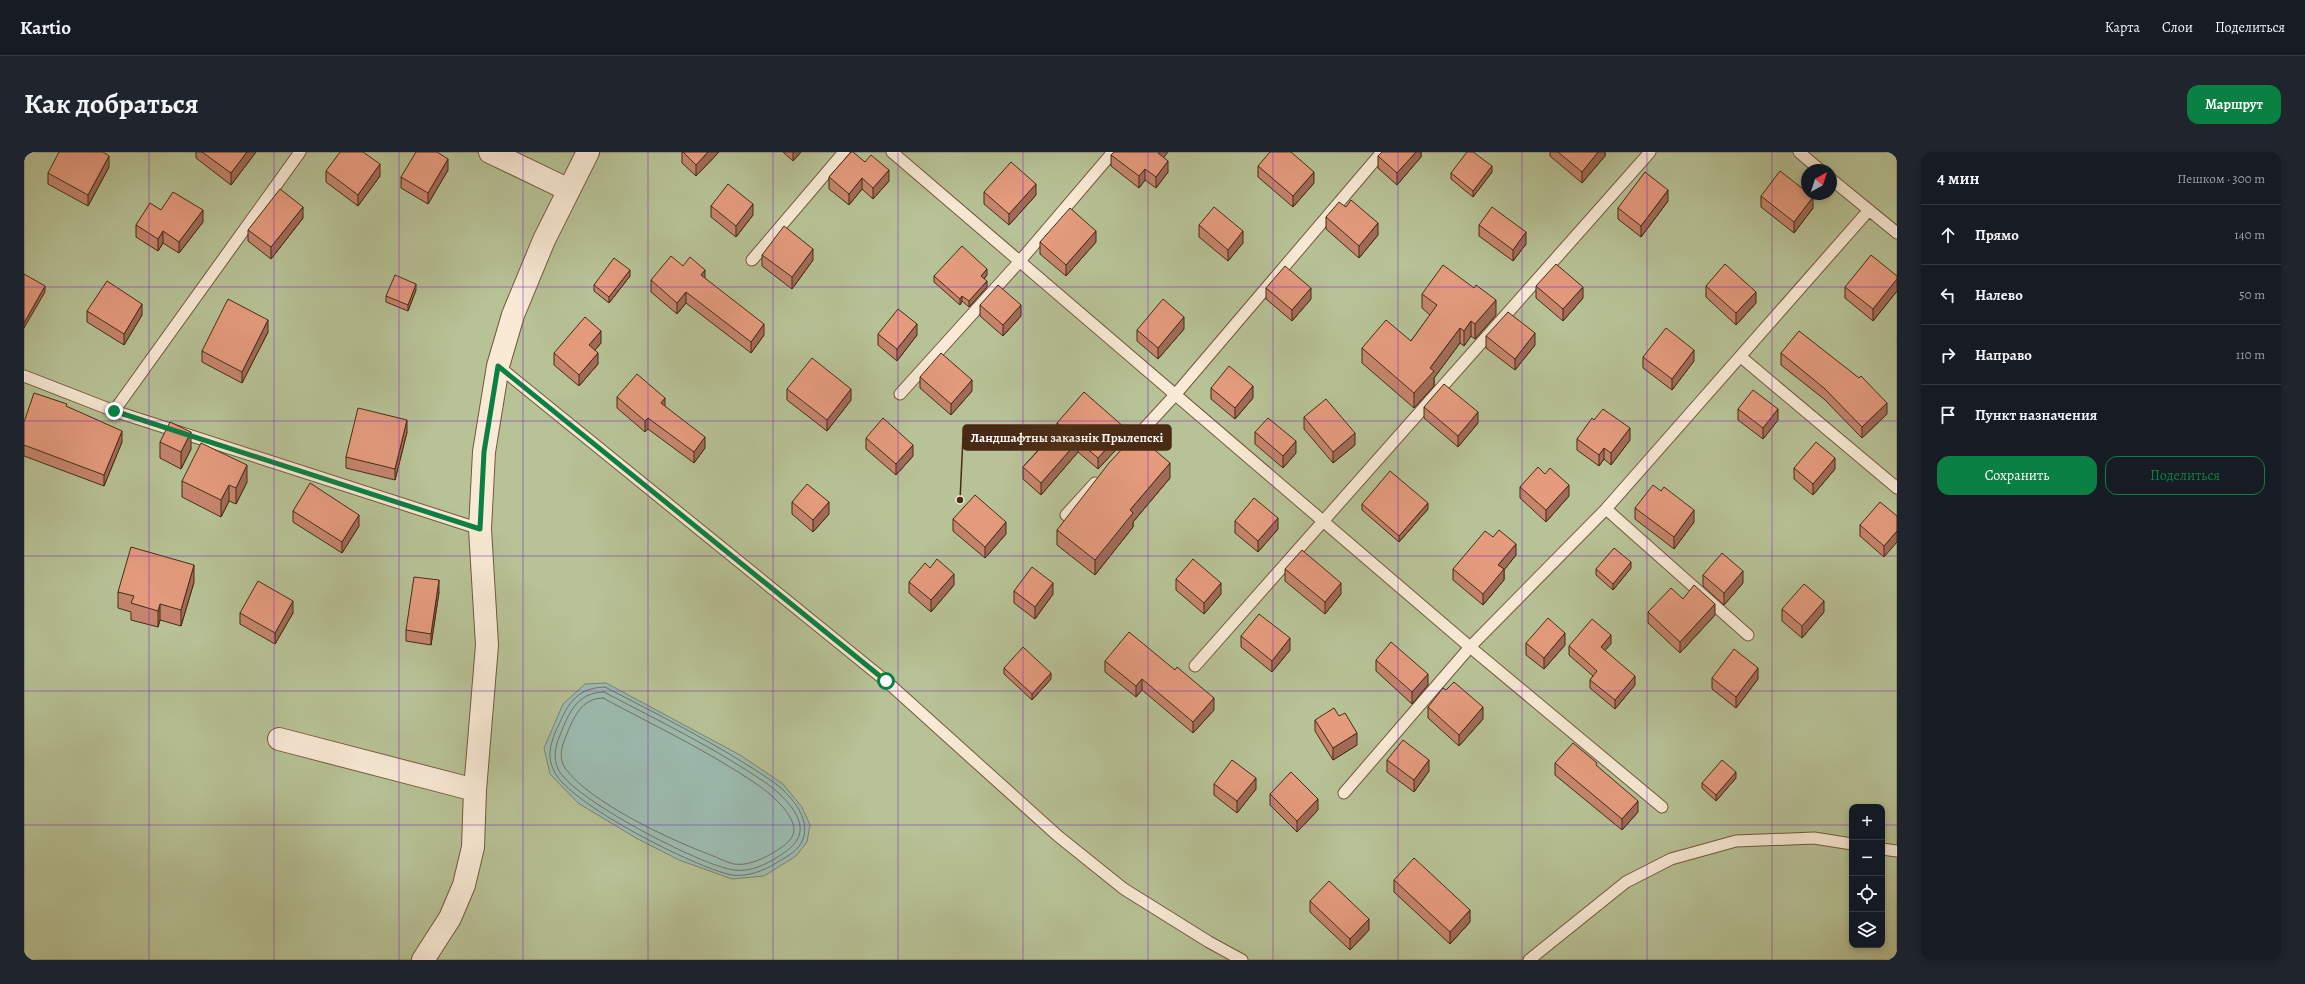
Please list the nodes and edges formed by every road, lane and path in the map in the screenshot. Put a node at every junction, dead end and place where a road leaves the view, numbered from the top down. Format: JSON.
{"nodes":[{"id":1,"x":300,"y":152,"type":"edge"},
{"id":2,"x":490,"y":152,"type":"edge"},
{"id":3,"x":588,"y":152,"type":"edge"},
{"id":4,"x":844,"y":152,"type":"edge"},
{"id":5,"x":892,"y":152,"type":"edge"},
{"id":6,"x":1113,"y":152,"type":"edge"},
{"id":7,"x":1382,"y":152,"type":"edge"},
{"id":8,"x":1650,"y":152,"type":"edge"},
{"id":9,"x":1798,"y":152,"type":"edge"},
{"id":10,"x":1813,"y":164,"type":"edge"},
{"id":11,"x":1837,"y":184,"type":"edge"},
{"id":12,"x":569,"y":190,"type":"junction"},
{"id":13,"x":1869,"y":210,"type":"junction"},
{"id":14,"x":1897,"y":233,"type":"edge"},
{"id":15,"x":752,"y":260,"type":"dead end"},
{"id":16,"x":1020,"y":261,"type":"junction"},
{"id":17,"x":1741,"y":357,"type":"junction"},
{"id":18,"x":498,"y":366,"type":"junction"},
{"id":19,"x":24,"y":376,"type":"edge"},
{"id":20,"x":900,"y":394,"type":"dead end"},
{"id":21,"x":1176,"y":395,"type":"junction"},
{"id":22,"x":114,"y":411,"type":"junction"},
{"id":23,"x":1118,"y":458,"type":"edge"},
{"id":24,"x":1102,"y":475,"type":"edge"},
{"id":25,"x":1897,"y":488,"type":"edge"},
{"id":26,"x":1606,"y":509,"type":"junction"},
{"id":27,"x":1066,"y":515,"type":"dead end"},
{"id":28,"x":1325,"y":521,"type":"junction"},
{"id":29,"x":480,"y":529,"type":"junction"},
{"id":30,"x":1748,"y":635,"type":"dead end"},
{"id":31,"x":1470,"y":647,"type":"junction"},
{"id":32,"x":1195,"y":666,"type":"dead end"},
{"id":33,"x":280,"y":739,"type":"dead end"},
{"id":34,"x":475,"y":790,"type":"junction"},
{"id":35,"x":1344,"y":793,"type":"dead end"},
{"id":36,"x":1662,"y":807,"type":"dead end"},
{"id":37,"x":1849,"y":844,"type":"edge"},
{"id":38,"x":1885,"y":849,"type":"edge"},
{"id":39,"x":1897,"y":851,"type":"edge"},
{"id":40,"x":423,"y":960,"type":"edge"},
{"id":41,"x":1242,"y":960,"type":"edge"},
{"id":42,"x":1529,"y":960,"type":"edge"}],
"edges":[{"from":1,"to":22,"type":"lane"},
{"from":2,"to":12,"type":"street"},
{"from":3,"to":12,"type":"street"},
{"from":4,"to":15,"type":"lane"},
{"from":5,"to":16,"type":"lane"},
{"from":6,"to":16,"type":"lane"},
{"from":7,"to":21,"type":"lane"},
{"from":8,"to":28,"type":"lane"},
{"from":9,"to":10,"type":"lane"},
{"from":11,"to":13,"type":"lane"},
{"from":12,"to":18,"type":"street"},
{"from":13,"to":14,"type":"lane"},
{"from":13,"to":17,"type":"lane"},
{"from":16,"to":20,"type":"lane"},
{"from":16,"to":21,"type":"lane"},
{"from":17,"to":25,"type":"lane"},
{"from":17,"to":26,"type":"lane"},
{"from":18,"to":29,"type":"street"},
{"from":18,"to":41,"type":"lane"},
{"from":19,"to":22,"type":"lane"},
{"from":21,"to":23,"type":"lane"},
{"from":21,"to":28,"type":"lane"},
{"from":22,"to":29,"type":"lane"},
{"from":24,"to":27,"type":"lane"},
{"from":26,"to":30,"type":"lane"},
{"from":26,"to":31,"type":"lane"},
{"from":28,"to":31,"type":"lane"},
{"from":28,"to":32,"type":"lane"},
{"from":29,"to":34,"type":"street"},
{"from":31,"to":35,"type":"lane"},
{"from":31,"to":36,"type":"lane"},
{"from":33,"to":34,"type":"street"},
{"from":34,"to":40,"type":"street"},
{"from":37,"to":42,"type":"lane"},
{"from":38,"to":39,"type":"lane"}]}
